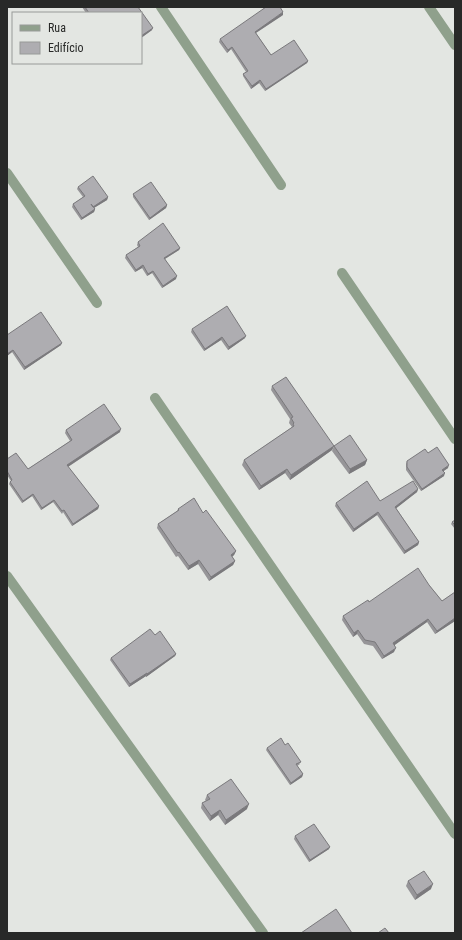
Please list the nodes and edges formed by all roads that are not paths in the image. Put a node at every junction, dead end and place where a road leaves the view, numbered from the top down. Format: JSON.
{"nodes":[{"id":1,"x":161,"y":7,"type":"edge"},
{"id":2,"x":429,"y":7,"type":"edge"},
{"id":3,"x":455,"y":46,"type":"edge"},
{"id":4,"x":7,"y":173,"type":"edge"},
{"id":5,"x":281,"y":185,"type":"dead end"},
{"id":6,"x":342,"y":273,"type":"dead end"},
{"id":7,"x":97,"y":303,"type":"dead end"},
{"id":8,"x":154,"y":398,"type":"dead end"},
{"id":9,"x":455,"y":439,"type":"edge"},
{"id":10,"x":7,"y":576,"type":"edge"},
{"id":11,"x":455,"y":834,"type":"edge"},
{"id":12,"x":263,"y":933,"type":"edge"}],
"edges":[{"from":1,"to":5,"type":"street"},
{"from":2,"to":3,"type":"street"},
{"from":4,"to":7,"type":"street"},
{"from":6,"to":9,"type":"street"},
{"from":8,"to":11,"type":"street"},
{"from":10,"to":12,"type":"street"}]}
